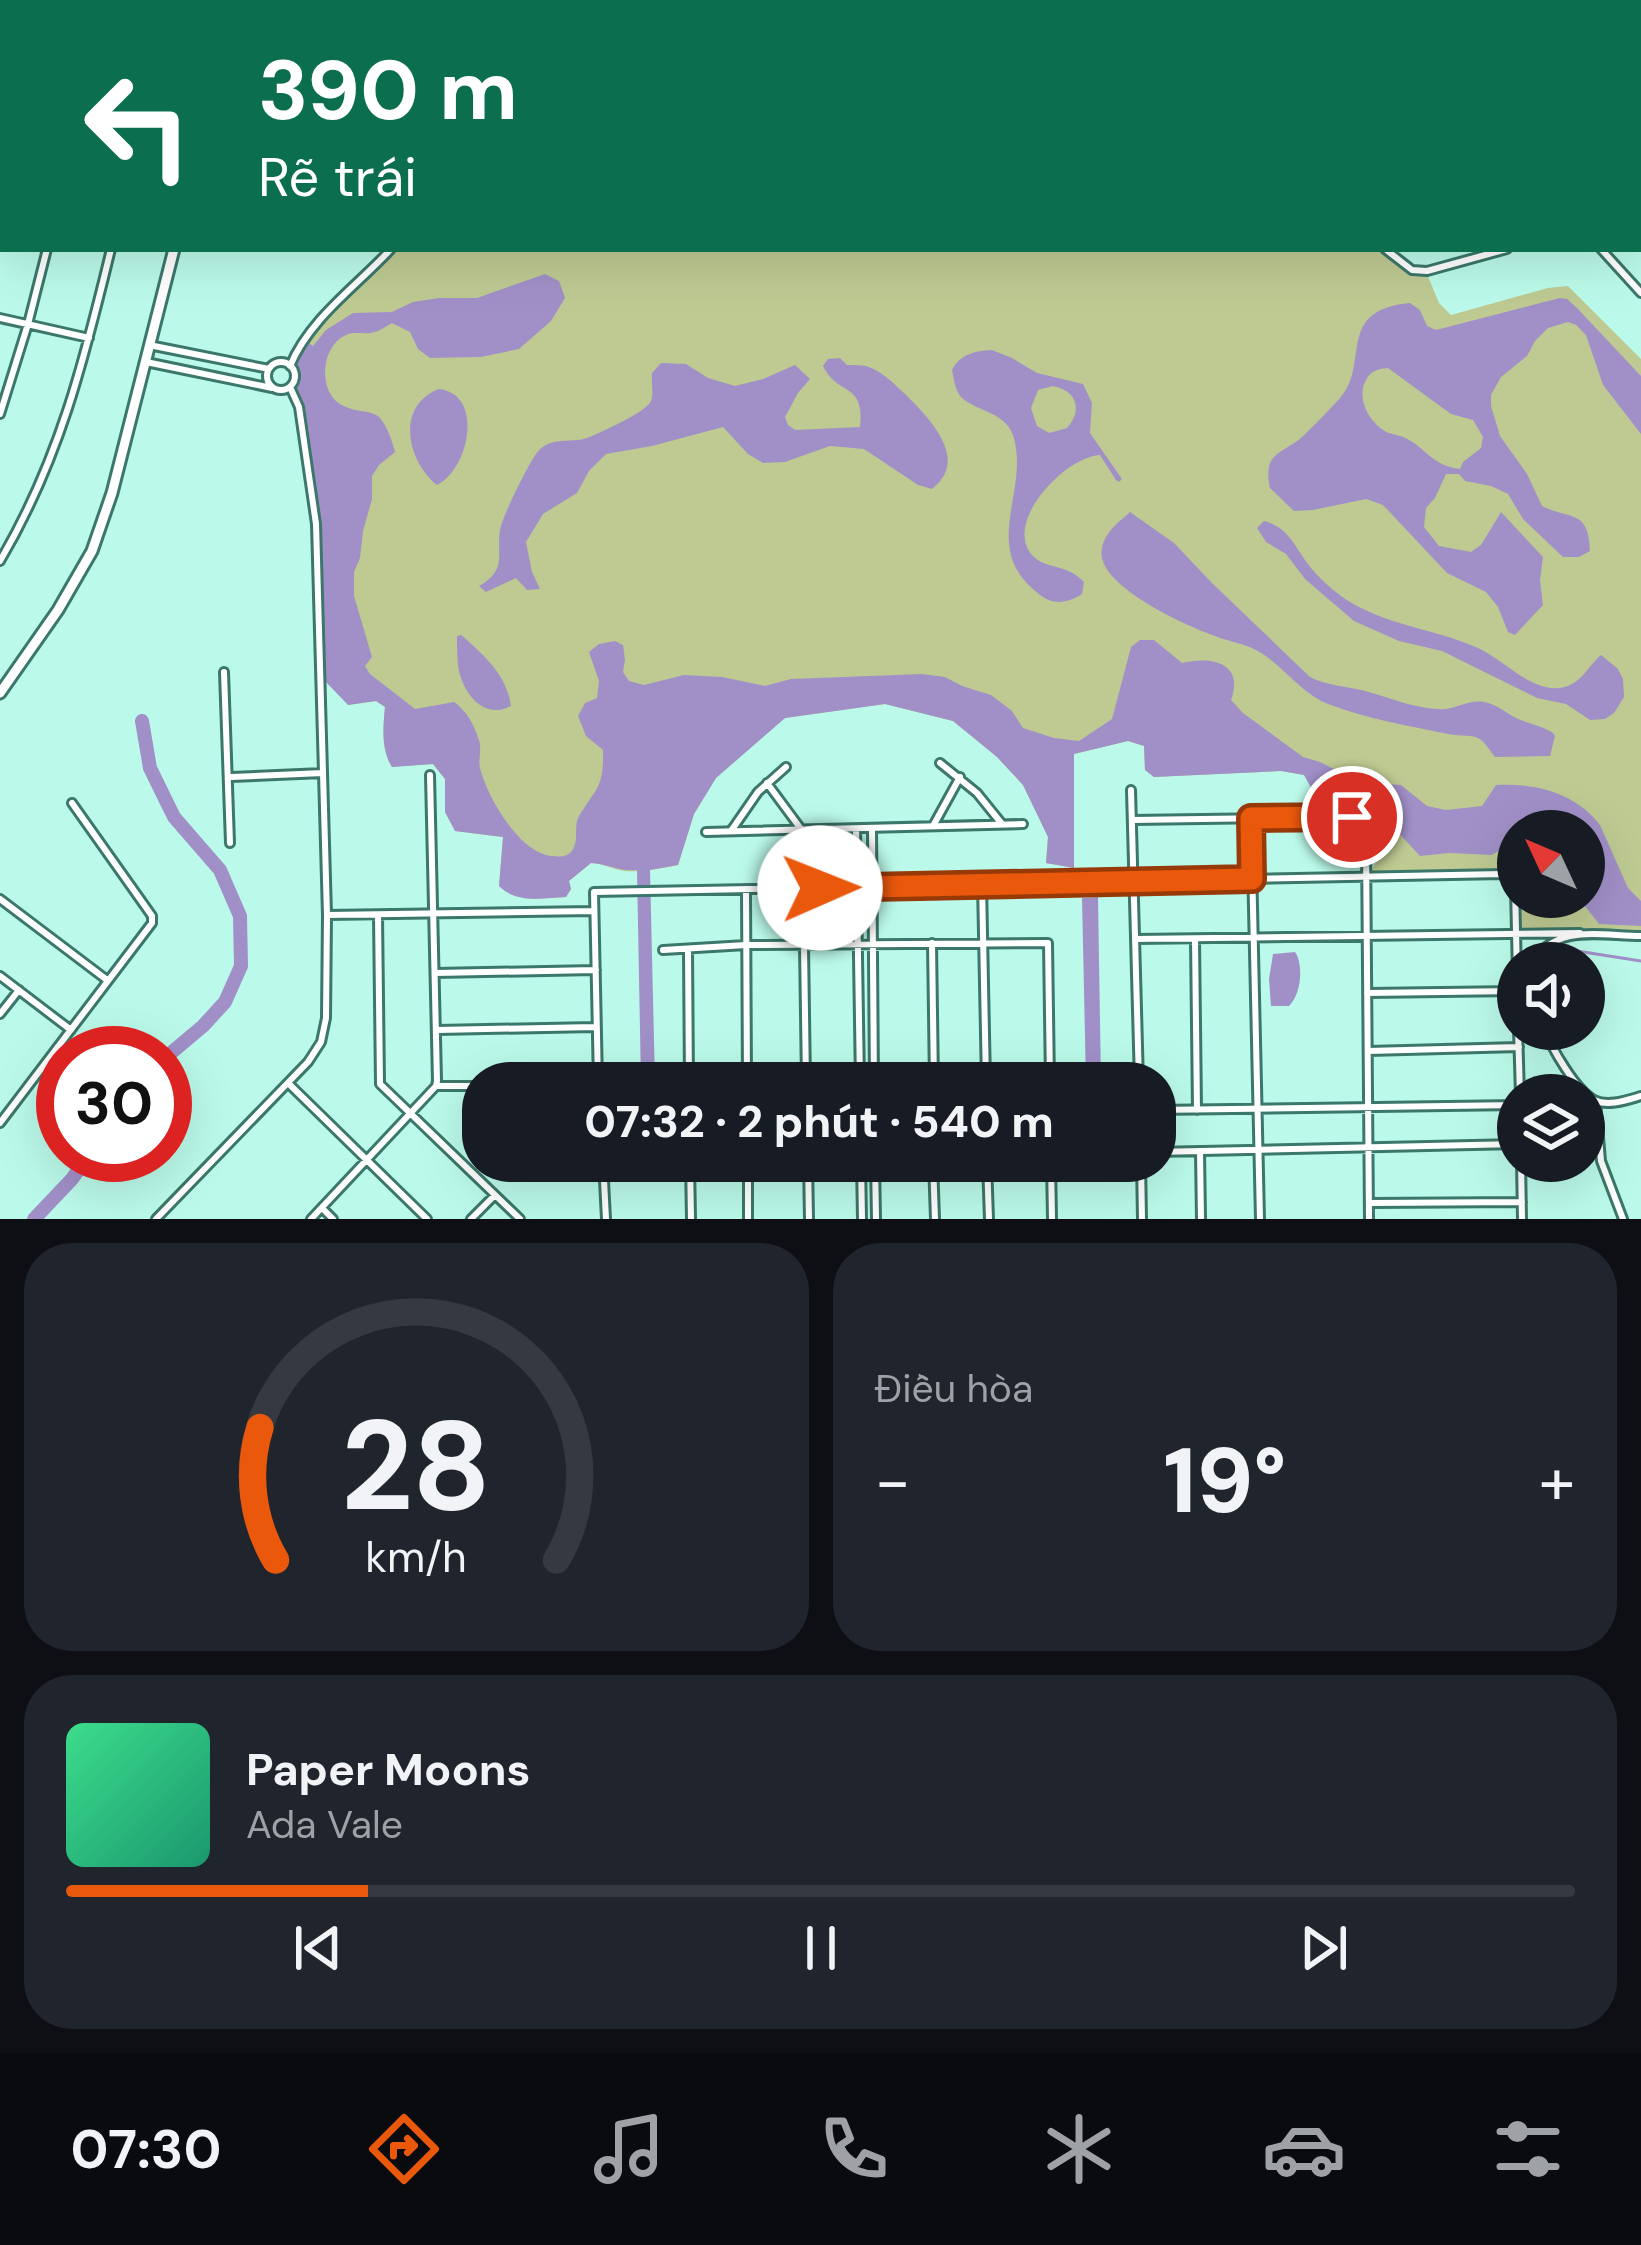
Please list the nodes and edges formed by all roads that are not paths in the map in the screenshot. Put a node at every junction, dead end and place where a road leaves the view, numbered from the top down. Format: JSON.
{"nodes":[{"id":1,"x":45,"y":252,"type":"edge"},
{"id":2,"x":110,"y":252,"type":"edge"},
{"id":3,"x":173,"y":252,"type":"edge"},
{"id":4,"x":388,"y":252,"type":"edge"},
{"id":5,"x":1389,"y":252,"type":"edge"},
{"id":6,"x":1497,"y":252,"type":"edge"},
{"id":7,"x":1603,"y":252,"type":"edge"},
{"id":8,"x":1641,"y":293,"type":"edge"},
{"id":9,"x":0,"y":318,"type":"edge"},
{"id":10,"x":28,"y":324,"type":"junction"},
{"id":11,"x":89,"y":338,"type":"junction"},
{"id":12,"x":149,"y":345,"type":"junction"},
{"id":13,"x":146,"y":362,"type":"junction"},
{"id":14,"x":290,"y":366,"type":"junction"},
{"id":15,"x":268,"y":369,"type":"junction"},
{"id":16,"x":290,"y":387,"type":"junction"},
{"id":17,"x":272,"y":388,"type":"junction"},
{"id":18,"x":0,"y":414,"type":"edge"},
{"id":19,"x":0,"y":561,"type":"edge"},
{"id":20,"x":224,"y":671,"type":"dead end"},
{"id":21,"x":0,"y":693,"type":"edge"},
{"id":22,"x":940,"y":763,"type":"dead end"},
{"id":23,"x":786,"y":767,"type":"dead end"},
{"id":24,"x":323,"y":773,"type":"junction"},
{"id":25,"x":430,"y":775,"type":"dead end"},
{"id":26,"x":959,"y":777,"type":"junction"},
{"id":27,"x":229,"y":778,"type":"junction"},
{"id":28,"x":767,"y":783,"type":"junction"},
{"id":29,"x":1131,"y":790,"type":"dead end"},
{"id":30,"x":72,"y":803,"type":"dead end"},
{"id":31,"x":1251,"y":818,"type":"junction"},
{"id":32,"x":1132,"y":820,"type":"junction"},
{"id":33,"x":1002,"y":824,"type":"junction"},
{"id":34,"x":1023,"y":824,"type":"dead end"},
{"id":35,"x":933,"y":826,"type":"junction"},
{"id":36,"x":856,"y":828,"type":"junction"},
{"id":37,"x":872,"y":828,"type":"junction"},
{"id":38,"x":801,"y":830,"type":"junction"},
{"id":39,"x":731,"y":831,"type":"junction"},
{"id":40,"x":706,"y":832,"type":"dead end"},
{"id":41,"x":230,"y":843,"type":"dead end"},
{"id":42,"x":1366,"y":877,"type":"junction"},
{"id":43,"x":1252,"y":879,"type":"junction"},
{"id":44,"x":1133,"y":882,"type":"junction"},
{"id":45,"x":982,"y":884,"type":"junction"},
{"id":46,"x":856,"y":887,"type":"junction"},
{"id":47,"x":872,"y":887,"type":"junction"},
{"id":48,"x":746,"y":889,"type":"junction"},
{"id":49,"x":0,"y":898,"type":"edge"},
{"id":50,"x":595,"y":911,"type":"junction"},
{"id":51,"x":434,"y":914,"type":"junction"},
{"id":52,"x":327,"y":915,"type":"junction"},
{"id":53,"x":378,"y":915,"type":"junction"},
{"id":54,"x":1580,"y":933,"type":"junction"},
{"id":55,"x":1516,"y":934,"type":"junction"},
{"id":56,"x":1367,"y":936,"type":"junction"},
{"id":57,"x":1641,"y":936,"type":"edge"},
{"id":58,"x":1195,"y":938,"type":"junction"},
{"id":59,"x":1253,"y":938,"type":"junction"},
{"id":60,"x":1135,"y":939,"type":"junction"},
{"id":61,"x":1516,"y":942,"type":"edge"},
{"id":62,"x":1554,"y":942,"type":"edge"},
{"id":63,"x":932,"y":943,"type":"junction"},
{"id":64,"x":983,"y":943,"type":"junction"},
{"id":65,"x":857,"y":944,"type":"junction"},
{"id":66,"x":872,"y":944,"type":"junction"},
{"id":67,"x":804,"y":945,"type":"junction"},
{"id":68,"x":746,"y":946,"type":"junction"},
{"id":69,"x":688,"y":949,"type":"junction"},
{"id":70,"x":663,"y":950,"type":"dead end"},
{"id":71,"x":596,"y":970,"type":"junction"},
{"id":72,"x":435,"y":973,"type":"junction"},
{"id":73,"x":0,"y":976,"type":"edge"},
{"id":74,"x":108,"y":981,"type":"junction"},
{"id":75,"x":19,"y":990,"type":"junction"},
{"id":76,"x":1497,"y":992,"type":"edge"},
{"id":77,"x":1367,"y":993,"type":"junction"},
{"id":78,"x":0,"y":1014,"type":"edge"},
{"id":79,"x":66,"y":1026,"type":"edge"},
{"id":80,"x":74,"y":1026,"type":"edge"},
{"id":81,"x":597,"y":1027,"type":"junction"},
{"id":82,"x":437,"y":1030,"type":"junction"},
{"id":83,"x":1497,"y":1048,"type":"edge"},
{"id":84,"x":1368,"y":1051,"type":"junction"},
{"id":85,"x":598,"y":1062,"type":"edge"},
{"id":86,"x":689,"y":1062,"type":"edge"},
{"id":87,"x":747,"y":1062,"type":"edge"},
{"id":88,"x":806,"y":1062,"type":"edge"},
{"id":89,"x":860,"y":1062,"type":"edge"},
{"id":90,"x":874,"y":1062,"type":"edge"},
{"id":91,"x":934,"y":1062,"type":"edge"},
{"id":92,"x":986,"y":1062,"type":"edge"},
{"id":93,"x":1050,"y":1062,"type":"edge"},
{"id":94,"x":1138,"y":1062,"type":"edge"},
{"id":95,"x":36,"y":1076,"type":"edge"},
{"id":96,"x":288,"y":1083,"type":"junction"},
{"id":97,"x":462,"y":1085,"type":"edge"},
{"id":98,"x":436,"y":1086,"type":"junction"},
{"id":99,"x":1641,"y":1096,"type":"edge"},
{"id":100,"x":1605,"y":1102,"type":"edge"},
{"id":101,"x":1497,"y":1105,"type":"edge"},
{"id":102,"x":1368,"y":1107,"type":"junction"},
{"id":103,"x":1257,"y":1109,"type":"junction"},
{"id":104,"x":1176,"y":1110,"type":"edge"},
{"id":105,"x":1197,"y":1110,"type":"junction"},
{"id":106,"x":410,"y":1113,"type":"junction"},
{"id":107,"x":0,"y":1123,"type":"edge"},
{"id":108,"x":1497,"y":1145,"type":"edge"},
{"id":109,"x":1369,"y":1148,"type":"junction"},
{"id":110,"x":1258,"y":1150,"type":"junction"},
{"id":111,"x":1200,"y":1151,"type":"junction"},
{"id":112,"x":1176,"y":1152,"type":"edge"},
{"id":113,"x":366,"y":1160,"type":"junction"},
{"id":114,"x":1605,"y":1172,"type":"edge"},
{"id":115,"x":604,"y":1182,"type":"edge"},
{"id":116,"x":690,"y":1182,"type":"edge"},
{"id":117,"x":748,"y":1182,"type":"edge"},
{"id":118,"x":808,"y":1182,"type":"edge"},
{"id":119,"x":861,"y":1182,"type":"edge"},
{"id":120,"x":875,"y":1182,"type":"edge"},
{"id":121,"x":934,"y":1182,"type":"edge"},
{"id":122,"x":988,"y":1182,"type":"edge"},
{"id":123,"x":1052,"y":1182,"type":"edge"},
{"id":124,"x":1141,"y":1182,"type":"edge"},
{"id":125,"x":1522,"y":1182,"type":"edge"},
{"id":126,"x":495,"y":1195,"type":"junction"},
{"id":127,"x":1369,"y":1202,"type":"junction"},
{"id":128,"x":1522,"y":1202,"type":"junction"},
{"id":129,"x":322,"y":1208,"type":"junction"},
{"id":130,"x":156,"y":1219,"type":"edge"},
{"id":131,"x":311,"y":1219,"type":"edge"},
{"id":132,"x":333,"y":1219,"type":"edge"},
{"id":133,"x":427,"y":1219,"type":"edge"},
{"id":134,"x":471,"y":1219,"type":"edge"},
{"id":135,"x":520,"y":1219,"type":"edge"},
{"id":136,"x":606,"y":1219,"type":"edge"},
{"id":137,"x":691,"y":1219,"type":"edge"},
{"id":138,"x":748,"y":1219,"type":"edge"},
{"id":139,"x":809,"y":1219,"type":"edge"},
{"id":140,"x":862,"y":1219,"type":"edge"},
{"id":141,"x":876,"y":1219,"type":"edge"},
{"id":142,"x":935,"y":1219,"type":"edge"},
{"id":143,"x":988,"y":1219,"type":"edge"},
{"id":144,"x":1052,"y":1219,"type":"edge"},
{"id":145,"x":1142,"y":1219,"type":"edge"},
{"id":146,"x":1202,"y":1219,"type":"edge"},
{"id":147,"x":1259,"y":1219,"type":"edge"},
{"id":148,"x":1369,"y":1219,"type":"edge"},
{"id":149,"x":1522,"y":1219,"type":"edge"},
{"id":150,"x":1623,"y":1219,"type":"edge"}],
"edges":[{"from":1,"to":10,"type":"street"},
{"from":2,"to":11,"type":"street"},
{"from":3,"to":12,"type":"street"},
{"from":4,"to":14,"type":"street"},
{"from":5,"to":6,"type":"street"},
{"from":7,"to":8,"type":"street"},
{"from":9,"to":10,"type":"street"},
{"from":10,"to":11,"type":"street"},
{"from":10,"to":18,"type":"street"},
{"from":11,"to":19,"type":"street"},
{"from":12,"to":13,"type":"street"},
{"from":12,"to":15,"type":"street"},
{"from":13,"to":17,"type":"street"},
{"from":13,"to":21,"type":"street"},
{"from":14,"to":15,"type":"street"},
{"from":14,"to":16,"type":"street"},
{"from":15,"to":17,"type":"street"},
{"from":16,"to":17,"type":"street"},
{"from":16,"to":24,"type":"street"},
{"from":20,"to":27,"type":"street"},
{"from":22,"to":26,"type":"street"},
{"from":23,"to":28,"type":"street"},
{"from":24,"to":27,"type":"street"},
{"from":24,"to":52,"type":"street"},
{"from":25,"to":51,"type":"street"},
{"from":26,"to":33,"type":"street"},
{"from":26,"to":35,"type":"street"},
{"from":27,"to":41,"type":"street"},
{"from":28,"to":38,"type":"street"},
{"from":28,"to":39,"type":"street"},
{"from":29,"to":32,"type":"street"},
{"from":30,"to":74,"type":"street"},
{"from":31,"to":32,"type":"street"},
{"from":31,"to":42,"type":"street"},
{"from":31,"to":43,"type":"street"},
{"from":32,"to":44,"type":"street"},
{"from":33,"to":34,"type":"street"},
{"from":33,"to":35,"type":"street"},
{"from":35,"to":37,"type":"street"},
{"from":36,"to":37,"type":"street"},
{"from":36,"to":38,"type":"street"},
{"from":36,"to":46,"type":"street"},
{"from":37,"to":47,"type":"street"},
{"from":38,"to":39,"type":"street"},
{"from":39,"to":40,"type":"street"},
{"from":42,"to":43,"type":"street"},
{"from":42,"to":55,"type":"street"},
{"from":42,"to":56,"type":"street"},
{"from":43,"to":44,"type":"street"},
{"from":43,"to":59,"type":"street"},
{"from":44,"to":45,"type":"street"},
{"from":44,"to":60,"type":"street"},
{"from":45,"to":47,"type":"street"},
{"from":45,"to":64,"type":"street"},
{"from":46,"to":47,"type":"street"},
{"from":46,"to":48,"type":"street"},
{"from":46,"to":65,"type":"street"},
{"from":47,"to":66,"type":"street"},
{"from":48,"to":50,"type":"street"},
{"from":48,"to":68,"type":"street"},
{"from":49,"to":74,"type":"street"},
{"from":50,"to":51,"type":"street"},
{"from":50,"to":71,"type":"street"},
{"from":51,"to":53,"type":"street"},
{"from":51,"to":72,"type":"street"},
{"from":52,"to":53,"type":"street"},
{"from":52,"to":96,"type":"street"},
{"from":53,"to":106,"type":"street"},
{"from":54,"to":55,"type":"street"},
{"from":54,"to":57,"type":"street"},
{"from":54,"to":62,"type":"street"},
{"from":55,"to":56,"type":"street"},
{"from":55,"to":61,"type":"street"},
{"from":56,"to":59,"type":"street"},
{"from":56,"to":77,"type":"street"},
{"from":58,"to":59,"type":"street"},
{"from":58,"to":60,"type":"street"},
{"from":58,"to":105,"type":"street"},
{"from":59,"to":103,"type":"street"},
{"from":60,"to":94,"type":"street"},
{"from":63,"to":64,"type":"street"},
{"from":63,"to":66,"type":"street"},
{"from":63,"to":91,"type":"street"},
{"from":64,"to":92,"type":"street"},
{"from":64,"to":93,"type":"street"},
{"from":65,"to":66,"type":"street"},
{"from":65,"to":67,"type":"street"},
{"from":65,"to":89,"type":"street"},
{"from":66,"to":90,"type":"street"},
{"from":67,"to":68,"type":"street"},
{"from":67,"to":88,"type":"street"},
{"from":68,"to":69,"type":"street"},
{"from":68,"to":87,"type":"street"},
{"from":69,"to":70,"type":"street"},
{"from":69,"to":86,"type":"street"},
{"from":71,"to":72,"type":"street"},
{"from":71,"to":81,"type":"street"},
{"from":72,"to":82,"type":"street"},
{"from":73,"to":75,"type":"street"},
{"from":74,"to":80,"type":"street"},
{"from":75,"to":78,"type":"street"},
{"from":75,"to":79,"type":"street"},
{"from":76,"to":77,"type":"street"},
{"from":77,"to":84,"type":"street"},
{"from":81,"to":82,"type":"street"},
{"from":81,"to":85,"type":"street"},
{"from":82,"to":98,"type":"street"},
{"from":83,"to":84,"type":"street"},
{"from":84,"to":102,"type":"street"},
{"from":95,"to":107,"type":"street"},
{"from":96,"to":113,"type":"street"},
{"from":96,"to":130,"type":"street"},
{"from":97,"to":98,"type":"street"},
{"from":98,"to":106,"type":"street"},
{"from":99,"to":100,"type":"street"},
{"from":101,"to":102,"type":"street"},
{"from":102,"to":103,"type":"street"},
{"from":102,"to":109,"type":"street"},
{"from":103,"to":105,"type":"street"},
{"from":103,"to":110,"type":"street"},
{"from":104,"to":105,"type":"street"},
{"from":106,"to":113,"type":"street"},
{"from":106,"to":126,"type":"street"},
{"from":108,"to":109,"type":"street"},
{"from":109,"to":110,"type":"street"},
{"from":109,"to":127,"type":"street"},
{"from":110,"to":111,"type":"street"},
{"from":110,"to":147,"type":"street"},
{"from":111,"to":112,"type":"street"},
{"from":111,"to":146,"type":"street"},
{"from":113,"to":129,"type":"street"},
{"from":113,"to":133,"type":"street"},
{"from":114,"to":150,"type":"street"},
{"from":115,"to":136,"type":"street"},
{"from":116,"to":137,"type":"street"},
{"from":117,"to":138,"type":"street"},
{"from":118,"to":139,"type":"street"},
{"from":119,"to":140,"type":"street"},
{"from":120,"to":141,"type":"street"},
{"from":121,"to":142,"type":"street"},
{"from":122,"to":143,"type":"street"},
{"from":123,"to":144,"type":"street"},
{"from":124,"to":145,"type":"street"},
{"from":125,"to":128,"type":"street"},
{"from":126,"to":134,"type":"street"},
{"from":126,"to":135,"type":"street"},
{"from":127,"to":128,"type":"street"},
{"from":127,"to":148,"type":"street"},
{"from":128,"to":149,"type":"street"},
{"from":129,"to":131,"type":"street"},
{"from":129,"to":132,"type":"street"}]}
